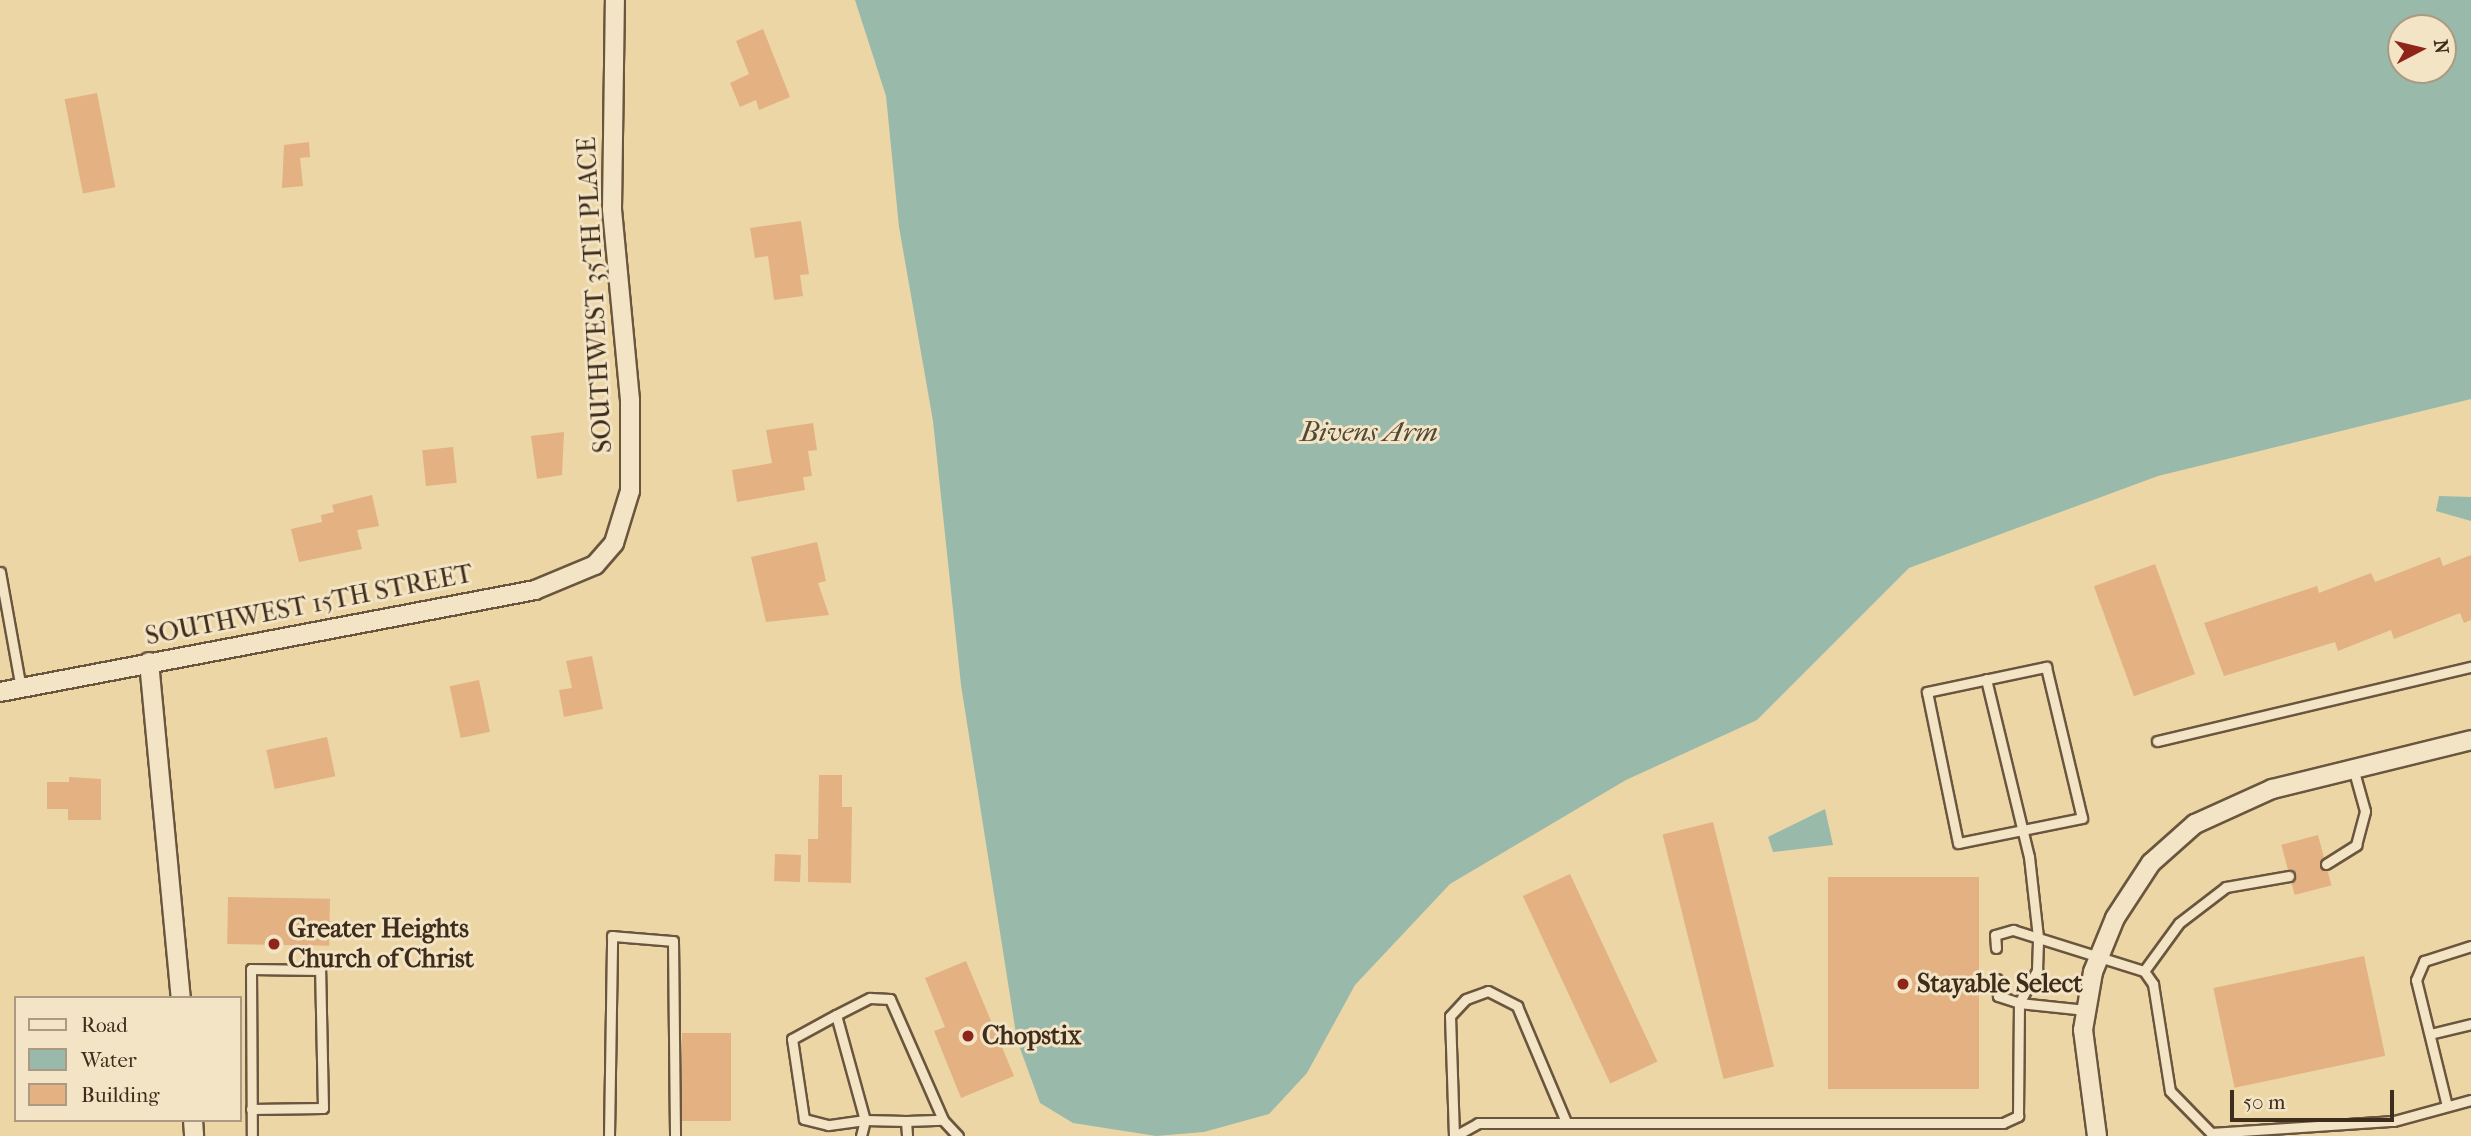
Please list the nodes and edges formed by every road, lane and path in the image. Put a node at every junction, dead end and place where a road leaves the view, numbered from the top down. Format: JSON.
{"nodes":[{"id":1,"x":615,"y":0,"type":"edge"},
{"id":2,"x":614,"y":543,"type":"joint"},
{"id":3,"x":0,"y":572,"type":"edge"},
{"id":4,"x":149,"y":662,"type":"junction"},
{"id":5,"x":2471,"y":667,"type":"edge"},
{"id":6,"x":1986,"y":679,"type":"junction"},
{"id":7,"x":21,"y":689,"type":"junction"},
{"id":8,"x":0,"y":692,"type":"edge"},
{"id":9,"x":2471,"y":740,"type":"edge"},
{"id":10,"x":2157,"y":741,"type":"dead end"},
{"id":11,"x":2352,"y":766,"type":"junction"},
{"id":12,"x":2022,"y":832,"type":"junction"},
{"id":13,"x":2326,"y":864,"type":"dead end"},
{"id":14,"x":2289,"y":876,"type":"dead end"},
{"id":15,"x":2038,"y":937,"type":"junction"},
{"id":16,"x":2471,"y":946,"type":"edge"},
{"id":17,"x":1996,"y":948,"type":"dead end"},
{"id":18,"x":2100,"y":955,"type":"junction"},
{"id":19,"x":2144,"y":971,"type":"junction"},
{"id":20,"x":1997,"y":979,"type":"dead end"},
{"id":21,"x":181,"y":996,"type":"edge"},
{"id":22,"x":2019,"y":1003,"type":"junction"},
{"id":23,"x":2087,"y":1010,"type":"junction"},
{"id":24,"x":836,"y":1015,"type":"junction"},
{"id":25,"x":2471,"y":1024,"type":"edge"},
{"id":26,"x":2430,"y":1034,"type":"junction"},
{"id":27,"x":2471,"y":1100,"type":"edge"},
{"id":28,"x":2447,"y":1106,"type":"junction"},
{"id":29,"x":251,"y":1109,"type":"junction"},
{"id":30,"x":865,"y":1120,"type":"junction"},
{"id":31,"x":943,"y":1120,"type":"junction"},
{"id":32,"x":906,"y":1121,"type":"junction"},
{"id":33,"x":1566,"y":1122,"type":"junction"},
{"id":34,"x":251,"y":1136,"type":"edge"},
{"id":35,"x":609,"y":1136,"type":"edge"},
{"id":36,"x":675,"y":1136,"type":"edge"},
{"id":37,"x":861,"y":1136,"type":"edge"},
{"id":38,"x":907,"y":1136,"type":"edge"},
{"id":39,"x":958,"y":1136,"type":"edge"},
{"id":40,"x":1455,"y":1136,"type":"edge"},
{"id":41,"x":2096,"y":1136,"type":"edge"}],
"edges":[{"from":1,"to":2,"type":"street","name":"SOUTHWEST 35TH PLACE"},
{"from":2,"to":4,"type":"street","name":"SOUTHWEST 15TH STREET"},
{"from":3,"to":7,"type":"lane"},
{"from":4,"to":7,"type":"street","name":"SOUTHWEST 15TH STREET"},
{"from":4,"to":21,"type":"street"},
{"from":5,"to":10,"type":"lane"},
{"from":6,"to":12,"type":"lane"},
{"from":6,"to":12,"type":"lane"},
{"from":6,"to":12,"type":"lane"},
{"from":7,"to":8,"type":"street","name":"SOUTHWEST 15TH STREET"},
{"from":9,"to":11,"type":"street"},
{"from":11,"to":13,"type":"lane"},
{"from":11,"to":18,"type":"street"},
{"from":12,"to":15,"type":"lane"},
{"from":14,"to":19,"type":"lane"},
{"from":15,"to":17,"type":"lane"},
{"from":15,"to":18,"type":"lane"},
{"from":15,"to":22,"type":"lane"},
{"from":16,"to":26,"type":"lane"},
{"from":18,"to":19,"type":"lane"},
{"from":18,"to":23,"type":"street"},
{"from":19,"to":28,"type":"lane"},
{"from":20,"to":22,"type":"lane"},
{"from":22,"to":23,"type":"lane"},
{"from":22,"to":33,"type":"lane"},
{"from":23,"to":41,"type":"street"},
{"from":24,"to":30,"type":"lane"},
{"from":24,"to":30,"type":"lane"},
{"from":24,"to":31,"type":"lane"},
{"from":25,"to":26,"type":"lane"},
{"from":26,"to":28,"type":"lane"},
{"from":27,"to":28,"type":"lane"},
{"from":29,"to":29,"type":"lane"},
{"from":29,"to":34,"type":"lane"},
{"from":30,"to":32,"type":"lane"},
{"from":30,"to":37,"type":"lane"},
{"from":31,"to":32,"type":"lane"},
{"from":31,"to":39,"type":"lane"},
{"from":32,"to":38,"type":"lane"},
{"from":33,"to":40,"type":"lane"},
{"from":33,"to":40,"type":"lane"},
{"from":35,"to":36,"type":"lane"}]}
